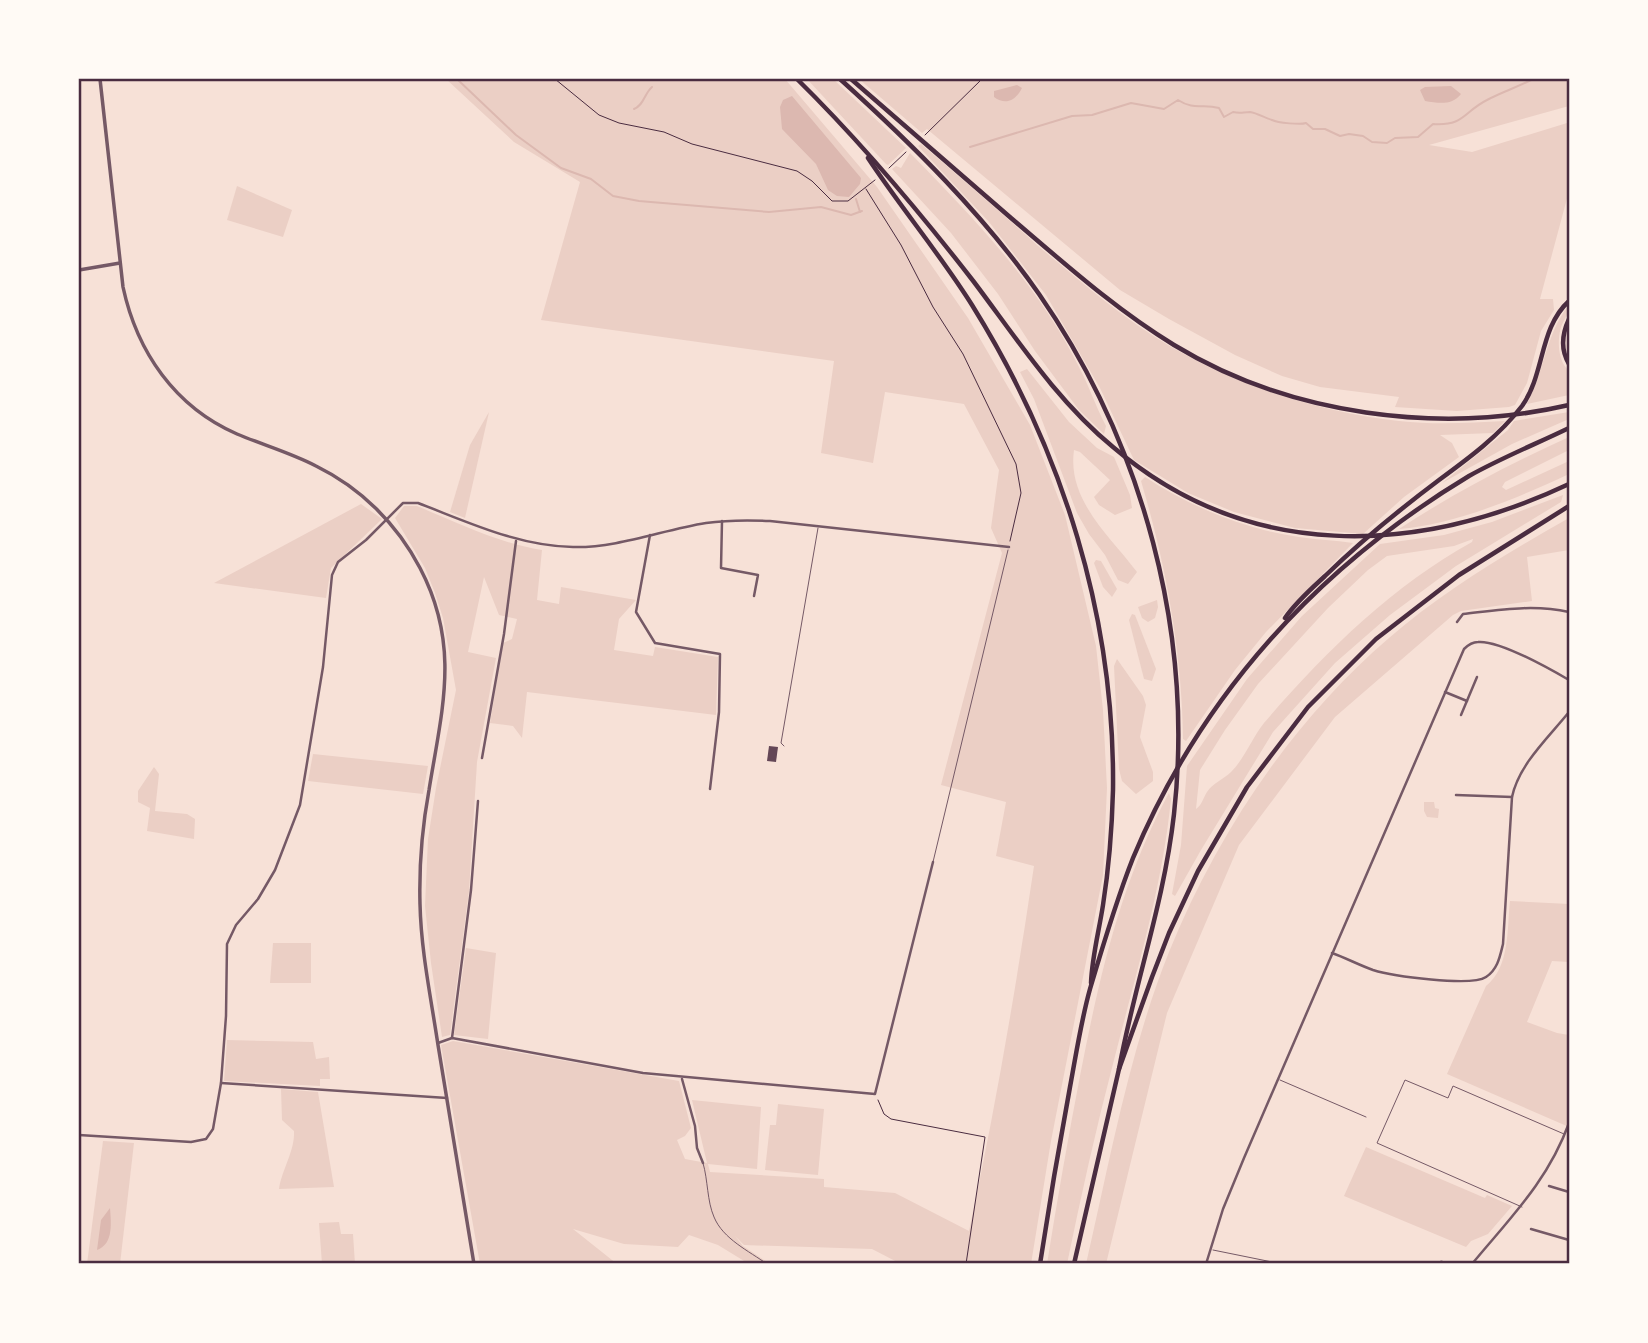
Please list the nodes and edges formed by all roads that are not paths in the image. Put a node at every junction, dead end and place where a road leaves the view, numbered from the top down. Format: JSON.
{"nodes":[{"id":1,"x":100,"y":79,"type":"edge"},
{"id":2,"x":797,"y":79,"type":"edge"},
{"id":3,"x":840,"y":79,"type":"edge"},
{"id":4,"x":851,"y":79,"type":"edge"},
{"id":5,"x":864,"y":152,"type":"junction"},
{"id":6,"x":120,"y":263,"type":"junction"},
{"id":7,"x":79,"y":270,"type":"edge"},
{"id":8,"x":1569,"y":301,"type":"edge"},
{"id":9,"x":1569,"y":319,"type":"edge"},
{"id":10,"x":1569,"y":364,"type":"edge"},
{"id":11,"x":1569,"y":405,"type":"edge"},
{"id":12,"x":1569,"y":428,"type":"edge"},
{"id":13,"x":1569,"y":484,"type":"edge"},
{"id":14,"x":1569,"y":507,"type":"edge"},
{"id":15,"x":387,"y":519,"type":"junction"},
{"id":16,"x":722,"y":522,"type":"junction"},
{"id":17,"x":818,"y":526,"type":"junction"},
{"id":18,"x":650,"y":535,"type":"junction"},
{"id":19,"x":517,"y":540,"type":"junction"},
{"id":20,"x":1009,"y":547,"type":"joint"},
{"id":21,"x":754,"y":596,"type":"dead end"},
{"id":22,"x":1569,"y":612,"type":"edge"},
{"id":23,"x":1457,"y":622,"type":"dead end"},
{"id":24,"x":1277,"y":631,"type":"junction"},
{"id":25,"x":1477,"y":677,"type":"dead end"},
{"id":26,"x":1569,"y":680,"type":"edge"},
{"id":27,"x":1445,"y":692,"type":"junction"},
{"id":28,"x":1467,"y":701,"type":"junction"},
{"id":29,"x":1569,"y":712,"type":"edge"},
{"id":30,"x":1461,"y":715,"type":"dead end"},
{"id":31,"x":784,"y":746,"type":"dead end"},
{"id":32,"x":482,"y":758,"type":"dead end"},
{"id":33,"x":710,"y":789,"type":"dead end"},
{"id":34,"x":1456,"y":795,"type":"dead end"},
{"id":35,"x":1512,"y":797,"type":"junction"},
{"id":36,"x":478,"y":801,"type":"dead end"},
{"id":37,"x":933,"y":862,"type":"joint"},
{"id":38,"x":1332,"y":953,"type":"junction"},
{"id":39,"x":1090,"y":988,"type":"junction"},
{"id":40,"x":452,"y":1038,"type":"junction"},
{"id":41,"x":438,"y":1043,"type":"junction"},
{"id":42,"x":1119,"y":1069,"type":"junction"},
{"id":43,"x":681,"y":1077,"type":"junction"},
{"id":44,"x":1278,"y":1080,"type":"junction"},
{"id":45,"x":221,"y":1083,"type":"junction"},
{"id":46,"x":447,"y":1098,"type":"junction"},
{"id":47,"x":1366,"y":1117,"type":"dead end"},
{"id":48,"x":1569,"y":1123,"type":"edge"},
{"id":49,"x":1565,"y":1134,"type":"junction"},
{"id":50,"x":79,"y":1135,"type":"edge"},
{"id":51,"x":704,"y":1163,"type":"joint"},
{"id":52,"x":1549,"y":1186,"type":"dead end"},
{"id":53,"x":1569,"y":1192,"type":"edge"},
{"id":54,"x":1522,"y":1207,"type":"junction"},
{"id":55,"x":1531,"y":1229,"type":"dead end"},
{"id":56,"x":1569,"y":1240,"type":"edge"},
{"id":57,"x":1210,"y":1249,"type":"junction"},
{"id":58,"x":1441,"y":1261,"type":"dead end"},
{"id":59,"x":474,"y":1264,"type":"edge"},
{"id":60,"x":767,"y":1264,"type":"edge"},
{"id":61,"x":1040,"y":1264,"type":"edge"},
{"id":62,"x":1074,"y":1264,"type":"edge"},
{"id":63,"x":1206,"y":1264,"type":"edge"},
{"id":64,"x":1282,"y":1264,"type":"edge"},
{"id":65,"x":1455,"y":1264,"type":"edge"},
{"id":66,"x":1472,"y":1264,"type":"edge"}],
"edges":[{"from":1,"to":6,"type":"street"},
{"from":2,"to":5,"type":"highway"},
{"from":3,"to":42,"type":"highway"},
{"from":4,"to":11,"type":"highway"},
{"from":5,"to":13,"type":"highway"},
{"from":5,"to":39,"type":"highway"},
{"from":6,"to":7,"type":"street"},
{"from":6,"to":15,"type":"street"},
{"from":8,"to":24,"type":"highway"},
{"from":9,"to":10,"type":"highway"},
{"from":12,"to":24,"type":"highway"},
{"from":14,"to":42,"type":"highway"},
{"from":15,"to":19,"type":"street"},
{"from":15,"to":41,"type":"street"},
{"from":15,"to":45,"type":"street"},
{"from":16,"to":17,"type":"street"},
{"from":16,"to":18,"type":"street"},
{"from":16,"to":21,"type":"street"},
{"from":17,"to":20,"type":"street"},
{"from":17,"to":31,"type":"lane"},
{"from":18,"to":19,"type":"street"},
{"from":18,"to":33,"type":"street"},
{"from":19,"to":32,"type":"street"},
{"from":20,"to":37,"type":"lane"},
{"from":22,"to":23,"type":"street"},
{"from":24,"to":39,"type":"highway"},
{"from":25,"to":28,"type":"street"},
{"from":26,"to":27,"type":"street"},
{"from":27,"to":28,"type":"street"},
{"from":27,"to":38,"type":"street"},
{"from":28,"to":30,"type":"street"},
{"from":29,"to":35,"type":"street"},
{"from":34,"to":35,"type":"street"},
{"from":35,"to":38,"type":"street"},
{"from":36,"to":40,"type":"street"},
{"from":37,"to":43,"type":"street"},
{"from":38,"to":44,"type":"street"},
{"from":39,"to":61,"type":"highway"},
{"from":40,"to":41,"type":"street"},
{"from":40,"to":43,"type":"street"},
{"from":41,"to":46,"type":"street"},
{"from":42,"to":62,"type":"highway"},
{"from":43,"to":51,"type":"street"},
{"from":44,"to":47,"type":"lane"},
{"from":44,"to":57,"type":"street"},
{"from":45,"to":46,"type":"street"},
{"from":45,"to":50,"type":"street"},
{"from":46,"to":59,"type":"street"},
{"from":48,"to":49,"type":"street"},
{"from":49,"to":54,"type":"street"},
{"from":49,"to":54,"type":"lane"},
{"from":51,"to":60,"type":"lane"},
{"from":52,"to":53,"type":"street"},
{"from":54,"to":66,"type":"street"},
{"from":55,"to":56,"type":"street"},
{"from":57,"to":63,"type":"street"},
{"from":57,"to":64,"type":"lane"},
{"from":58,"to":65,"type":"lane"}]}
